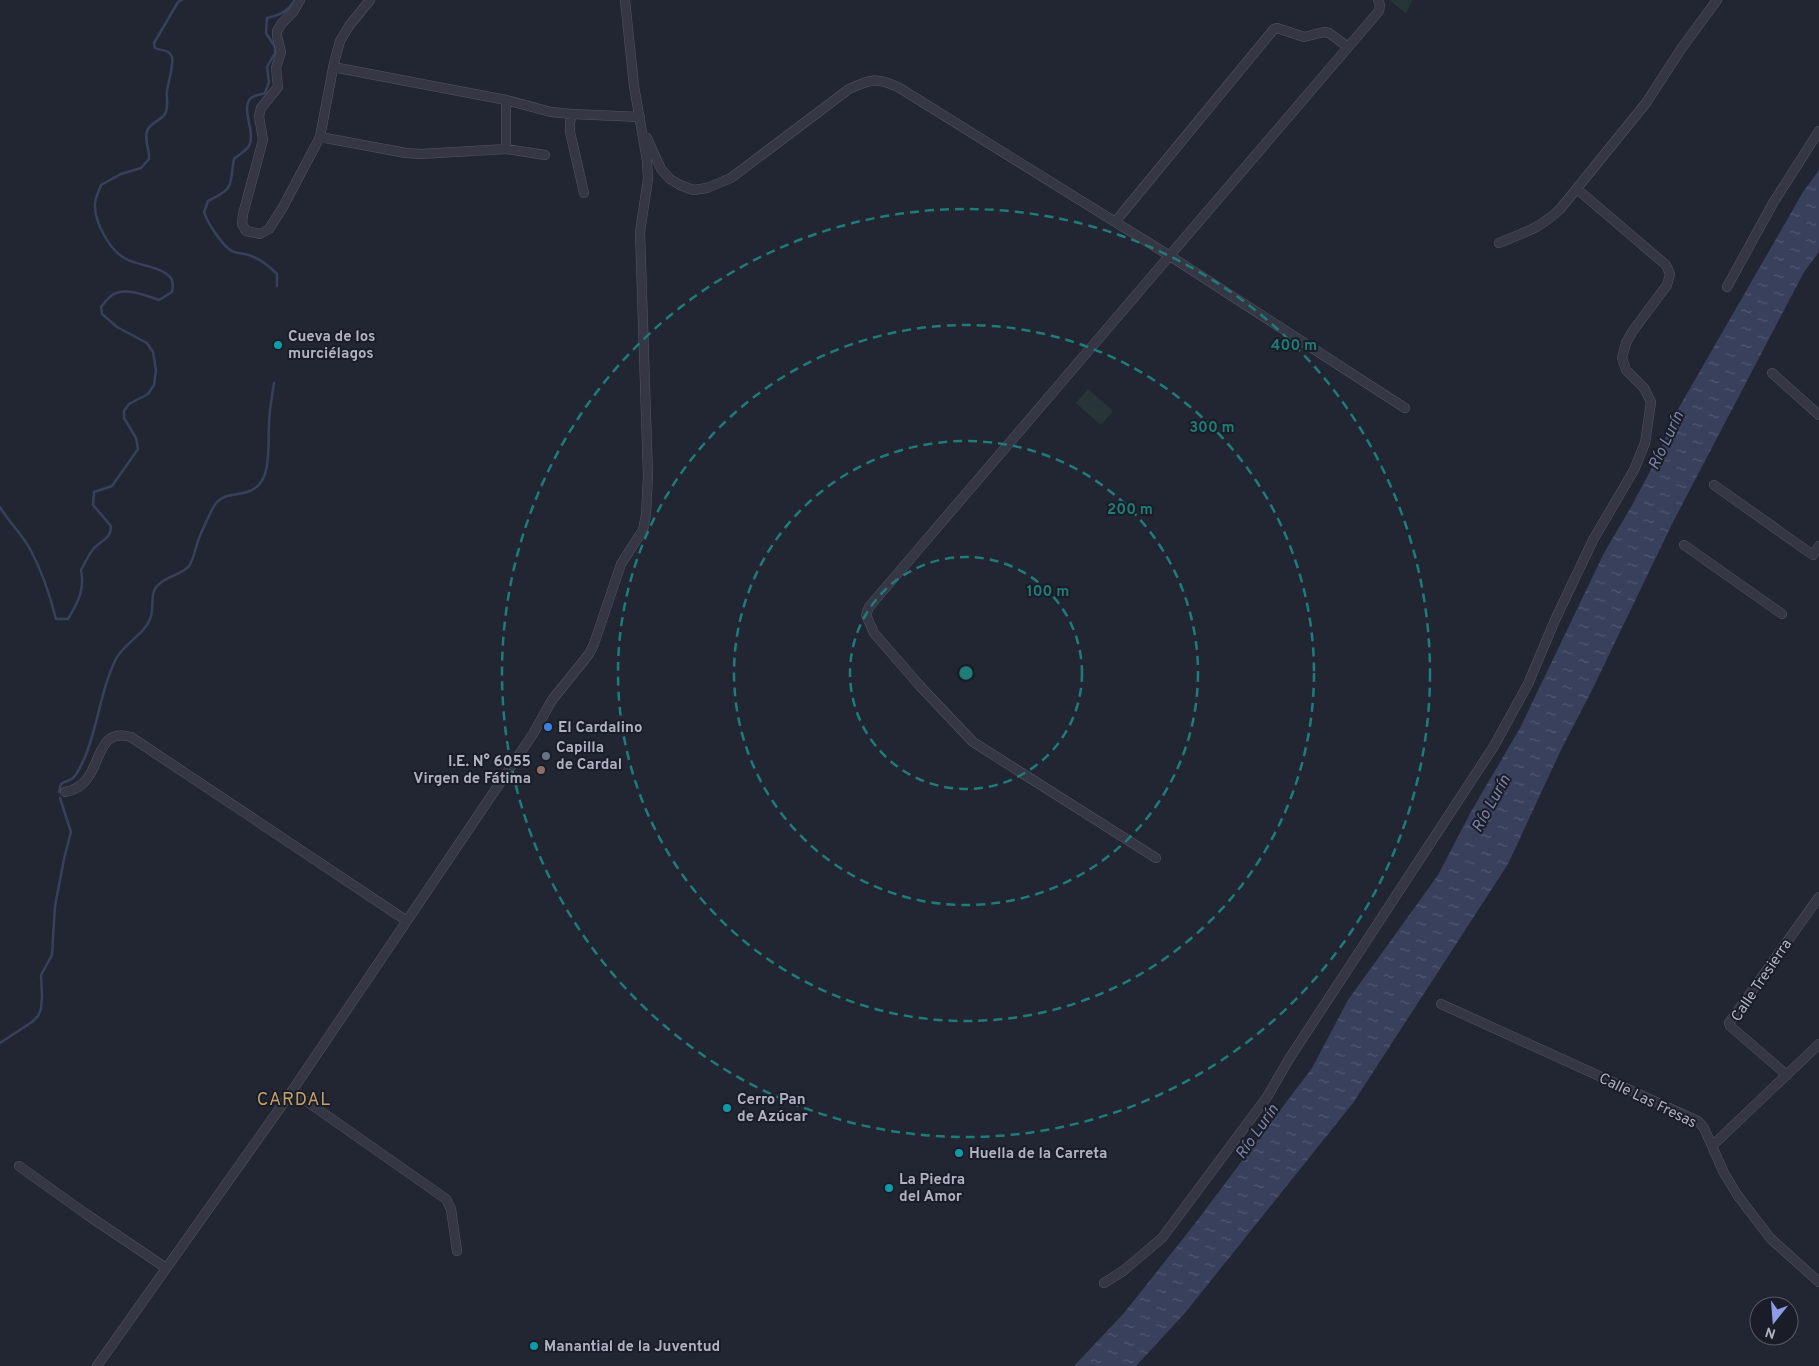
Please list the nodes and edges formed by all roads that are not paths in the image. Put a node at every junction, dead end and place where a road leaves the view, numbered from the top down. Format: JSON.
{"nodes":[{"id":1,"x":300,"y":0,"type":"edge"},
{"id":2,"x":370,"y":0,"type":"edge"},
{"id":3,"x":626,"y":0,"type":"edge"},
{"id":4,"x":1378,"y":0,"type":"edge"},
{"id":5,"x":1717,"y":0,"type":"edge"},
{"id":6,"x":1348,"y":47,"type":"junction"},
{"id":7,"x":333,"y":67,"type":"junction"},
{"id":8,"x":506,"y":100,"type":"junction"},
{"id":9,"x":572,"y":114,"type":"junction"},
{"id":10,"x":640,"y":117,"type":"junction"},
{"id":11,"x":643,"y":128,"type":"junction"},
{"id":12,"x":1819,"y":131,"type":"edge"},
{"id":13,"x":320,"y":137,"type":"junction"},
{"id":14,"x":506,"y":149,"type":"junction"},
{"id":15,"x":544,"y":155,"type":"dead end"},
{"id":16,"x":1577,"y":189,"type":"junction"},
{"id":17,"x":584,"y":193,"type":"dead end"},
{"id":18,"x":1115,"y":222,"type":"junction"},
{"id":19,"x":1499,"y":243,"type":"dead end"},
{"id":20,"x":1170,"y":256,"type":"junction"},
{"id":21,"x":1727,"y":287,"type":"dead end"},
{"id":22,"x":1772,"y":373,"type":"dead end"},
{"id":23,"x":1405,"y":408,"type":"dead end"},
{"id":24,"x":1819,"y":415,"type":"edge"},
{"id":25,"x":1714,"y":485,"type":"dead end"},
{"id":26,"x":1684,"y":545,"type":"dead end"},
{"id":27,"x":1819,"y":546,"type":"edge"},
{"id":28,"x":1782,"y":614,"type":"dead end"},
{"id":29,"x":65,"y":792,"type":"dead end"},
{"id":30,"x":1156,"y":858,"type":"dead end"},
{"id":31,"x":1819,"y":897,"type":"edge"},
{"id":32,"x":407,"y":921,"type":"junction"},
{"id":33,"x":1441,"y":1004,"type":"dead end"},
{"id":34,"x":1819,"y":1044,"type":"edge"},
{"id":35,"x":1787,"y":1075,"type":"junction"},
{"id":36,"x":292,"y":1091,"type":"junction"},
{"id":37,"x":1712,"y":1146,"type":"junction"},
{"id":38,"x":19,"y":1166,"type":"dead end"},
{"id":39,"x":457,"y":1251,"type":"dead end"},
{"id":40,"x":166,"y":1268,"type":"junction"},
{"id":41,"x":1819,"y":1282,"type":"edge"},
{"id":42,"x":1104,"y":1283,"type":"dead end"},
{"id":43,"x":97,"y":1366,"type":"edge"}],
"edges":[{"from":1,"to":13,"type":"street"},
{"from":2,"to":7,"type":"street"},
{"from":3,"to":10,"type":"street"},
{"from":4,"to":6,"type":"street"},
{"from":5,"to":16,"type":"street"},
{"from":6,"to":18,"type":"street"},
{"from":6,"to":20,"type":"street"},
{"from":7,"to":8,"type":"street"},
{"from":7,"to":13,"type":"street"},
{"from":8,"to":9,"type":"street"},
{"from":8,"to":14,"type":"street"},
{"from":9,"to":10,"type":"street"},
{"from":9,"to":17,"type":"street"},
{"from":10,"to":11,"type":"street"},
{"from":11,"to":18,"type":"street"},
{"from":11,"to":32,"type":"street"},
{"from":12,"to":21,"type":"street"},
{"from":13,"to":14,"type":"street"},
{"from":14,"to":15,"type":"street"},
{"from":16,"to":19,"type":"street"},
{"from":16,"to":42,"type":"street"},
{"from":18,"to":20,"type":"street"},
{"from":20,"to":23,"type":"street"},
{"from":20,"to":30,"type":"street"},
{"from":22,"to":24,"type":"street"},
{"from":25,"to":27,"type":"street"},
{"from":26,"to":28,"type":"street"},
{"from":29,"to":32,"type":"street"},
{"from":31,"to":35,"type":"street","name":"Calle Tresierra"},
{"from":32,"to":36,"type":"street"},
{"from":33,"to":37,"type":"street","name":"Calle Las Fresas"},
{"from":34,"to":35,"type":"street"},
{"from":35,"to":37,"type":"street"},
{"from":36,"to":39,"type":"street"},
{"from":36,"to":40,"type":"street"},
{"from":37,"to":41,"type":"street","name":"Calle Las Fresas"},
{"from":38,"to":40,"type":"street"},
{"from":40,"to":43,"type":"street"}]}
